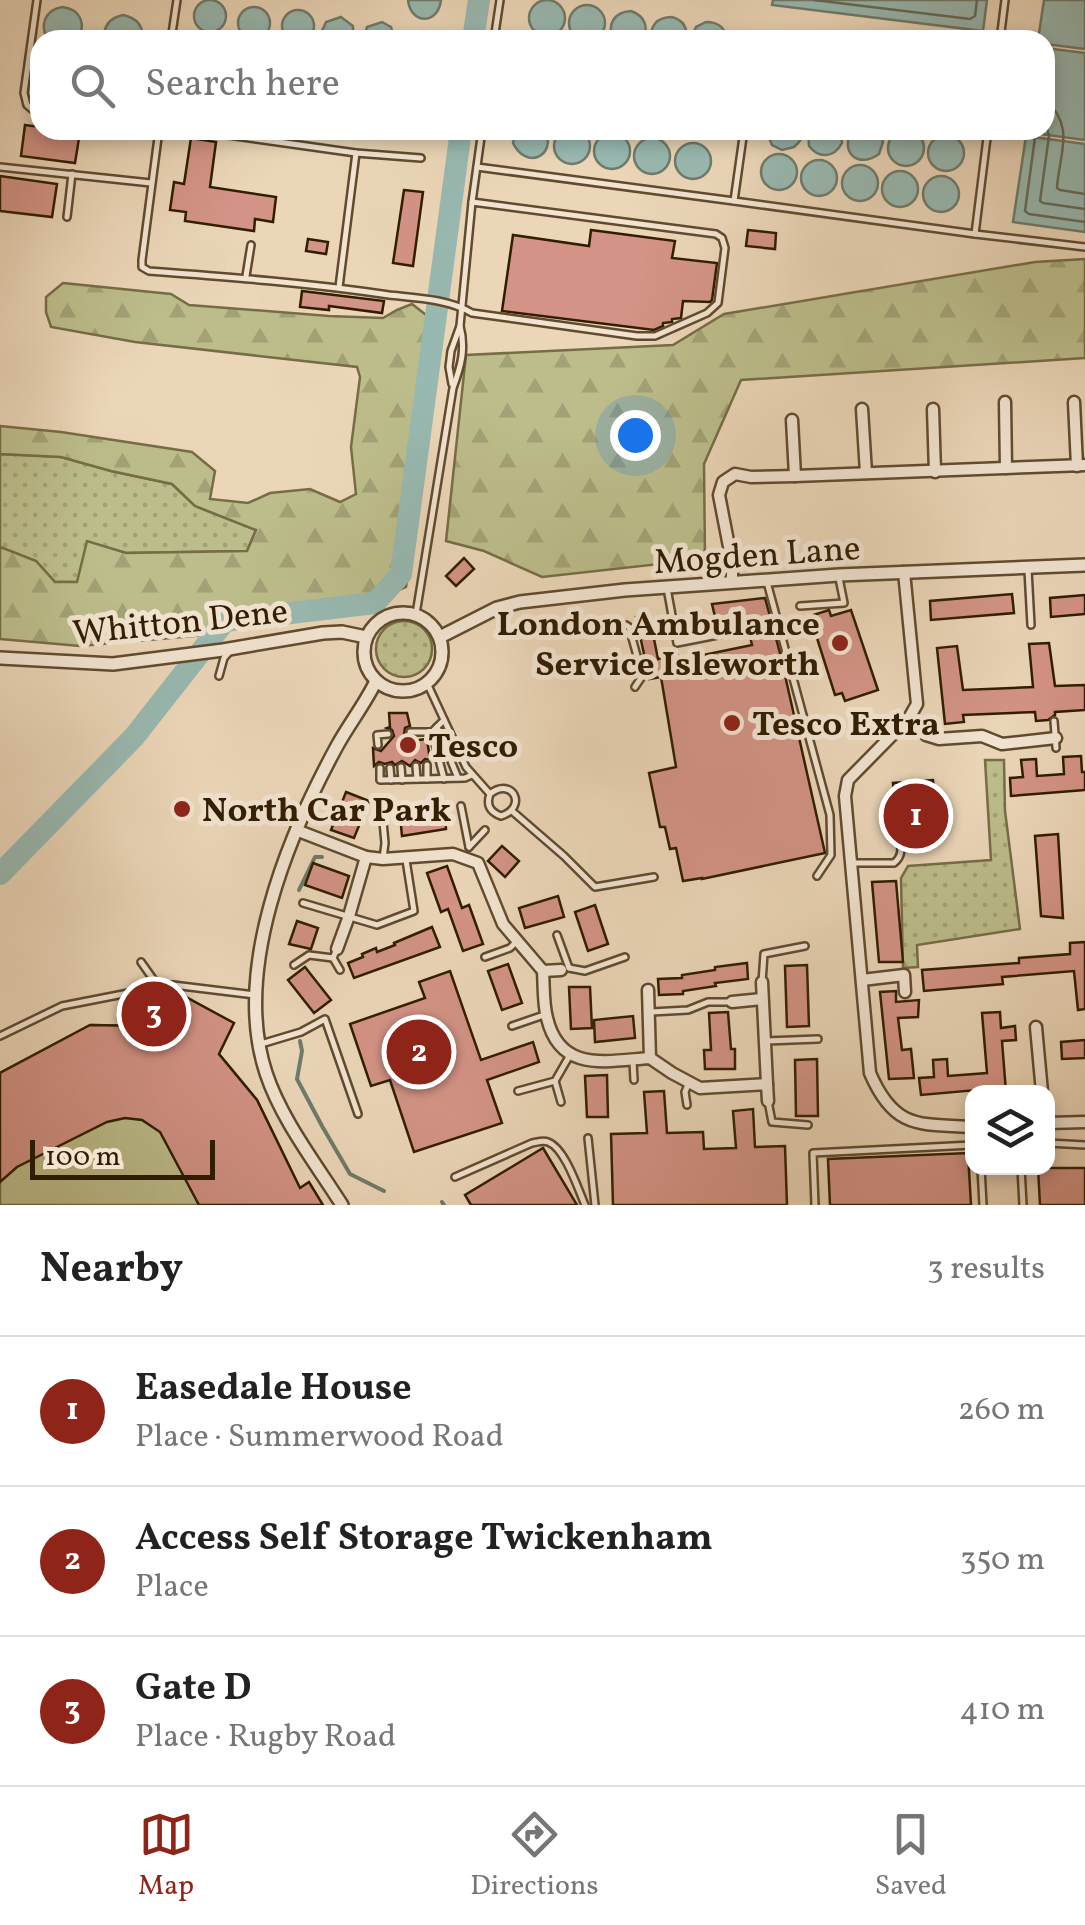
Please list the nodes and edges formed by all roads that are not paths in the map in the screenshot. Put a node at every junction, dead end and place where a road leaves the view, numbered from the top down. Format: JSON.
{"nodes":[{"id":1,"x":38,"y":0,"type":"edge"},
{"id":2,"x":177,"y":0,"type":"edge"},
{"id":3,"x":500,"y":0,"type":"edge"},
{"id":4,"x":1005,"y":0,"type":"edge"},
{"id":5,"x":33,"y":30,"type":"edge"},
{"id":6,"x":172,"y":30,"type":"edge"},
{"id":7,"x":496,"y":30,"type":"edge"},
{"id":8,"x":1001,"y":30,"type":"edge"},
{"id":9,"x":30,"y":53,"type":"edge"},
{"id":10,"x":30,"y":108,"type":"edge"},
{"id":11,"x":158,"y":140,"type":"edge"},
{"id":12,"x":264,"y":140,"type":"edge"},
{"id":13,"x":481,"y":140,"type":"edge"},
{"id":14,"x":743,"y":140,"type":"edge"},
{"id":15,"x":987,"y":140,"type":"edge"},
{"id":16,"x":356,"y":153,"type":"junction"},
{"id":17,"x":421,"y":158,"type":"dead end"},
{"id":18,"x":0,"y":167,"type":"edge"},
{"id":19,"x":478,"y":167,"type":"junction"},
{"id":20,"x":72,"y":174,"type":"junction"},
{"id":21,"x":152,"y":183,"type":"junction"},
{"id":22,"x":734,"y":201,"type":"junction"},
{"id":23,"x":472,"y":202,"type":"junction"},
{"id":24,"x":68,"y":217,"type":"dead end"},
{"id":25,"x":975,"y":234,"type":"junction"},
{"id":26,"x":251,"y":245,"type":"dead end"},
{"id":27,"x":1085,"y":247,"type":"edge"},
{"id":28,"x":245,"y":278,"type":"junction"},
{"id":29,"x":339,"y":288,"type":"junction"},
{"id":30,"x":461,"y":306,"type":"junction"},
{"id":31,"x":460,"y":326,"type":"junction"},
{"id":32,"x":453,"y":388,"type":"junction"},
{"id":33,"x":1005,"y":402,"type":"dead end"},
{"id":34,"x":1074,"y":402,"type":"dead end"},
{"id":35,"x":862,"y":409,"type":"dead end"},
{"id":36,"x":932,"y":409,"type":"dead end"},
{"id":37,"x":792,"y":420,"type":"dead end"},
{"id":38,"x":1081,"y":465,"type":"edge"},
{"id":39,"x":1006,"y":468,"type":"junction"},
{"id":40,"x":934,"y":472,"type":"junction"},
{"id":41,"x":866,"y":473,"type":"junction"},
{"id":42,"x":795,"y":476,"type":"junction"},
{"id":43,"x":1085,"y":565,"type":"edge"},
{"id":44,"x":1028,"y":567,"type":"junction"},
{"id":45,"x":904,"y":572,"type":"junction"},
{"id":46,"x":839,"y":575,"type":"junction"},
{"id":47,"x":766,"y":579,"type":"junction"},
{"id":48,"x":732,"y":582,"type":"junction"},
{"id":49,"x":667,"y":587,"type":"junction"},
{"id":50,"x":800,"y":606,"type":"dead end"},
{"id":51,"x":416,"y":614,"type":"junction"},
{"id":52,"x":1031,"y":625,"type":"dead end"},
{"id":53,"x":614,"y":626,"type":"dead end"},
{"id":54,"x":733,"y":632,"type":"dead end"},
{"id":55,"x":366,"y":637,"type":"junction"},
{"id":56,"x":440,"y":637,"type":"junction"},
{"id":57,"x":228,"y":649,"type":"junction"},
{"id":58,"x":637,"y":656,"type":"dead end"},
{"id":59,"x":0,"y":658,"type":"edge"},
{"id":60,"x":640,"y":674,"type":"dead end"},
{"id":61,"x":219,"y":676,"type":"dead end"},
{"id":62,"x":376,"y":681,"type":"junction"},
{"id":63,"x":427,"y":682,"type":"junction"},
{"id":64,"x":635,"y":687,"type":"dead end"},
{"id":65,"x":908,"y":718,"type":"junction"},
{"id":66,"x":444,"y":720,"type":"junction"},
{"id":67,"x":1054,"y":722,"type":"dead end"},
{"id":68,"x":435,"y":730,"type":"junction"},
{"id":69,"x":414,"y":740,"type":"dead end"},
{"id":70,"x":1056,"y":743,"type":"joint"},
{"id":71,"x":386,"y":744,"type":"dead end"},
{"id":72,"x":378,"y":745,"type":"dead end"},
{"id":73,"x":426,"y":765,"type":"dead end"},
{"id":74,"x":416,"y":766,"type":"dead end"},
{"id":75,"x":401,"y":767,"type":"dead end"},
{"id":76,"x":380,"y":768,"type":"dead end"},
{"id":77,"x":390,"y":768,"type":"dead end"},
{"id":78,"x":472,"y":775,"type":"junction"},
{"id":79,"x":458,"y":778,"type":"junction"},
{"id":80,"x":427,"y":779,"type":"junction"},
{"id":81,"x":444,"y":779,"type":"junction"},
{"id":82,"x":391,"y":780,"type":"junction"},
{"id":83,"x":402,"y":780,"type":"junction"},
{"id":84,"x":416,"y":780,"type":"junction"},
{"id":85,"x":490,"y":794,"type":"junction"},
{"id":86,"x":386,"y":804,"type":"dead end"},
{"id":87,"x":461,"y":806,"type":"dead end"},
{"id":88,"x":512,"y":812,"type":"junction"},
{"id":89,"x":296,"y":830,"type":"junction"},
{"id":90,"x":485,"y":830,"type":"dead end"},
{"id":91,"x":900,"y":838,"type":"dead end"},
{"id":92,"x":466,"y":853,"type":"junction"},
{"id":93,"x":366,"y":857,"type":"junction"},
{"id":94,"x":406,"y":857,"type":"junction"},
{"id":95,"x":383,"y":858,"type":"junction"},
{"id":96,"x":851,"y":862,"type":"junction"},
{"id":97,"x":817,"y":876,"type":"dead end"},
{"id":98,"x":654,"y":877,"type":"dead end"},
{"id":99,"x":303,"y":902,"type":"dead end"},
{"id":100,"x":349,"y":916,"type":"junction"},
{"id":101,"x":557,"y":935,"type":"dead end"},
{"id":102,"x":517,"y":941,"type":"junction"},
{"id":103,"x":805,"y":946,"type":"dead end"},
{"id":104,"x":335,"y":954,"type":"junction"},
{"id":105,"x":486,"y":956,"type":"dead end"},
{"id":106,"x":625,"y":956,"type":"dead end"},
{"id":107,"x":141,"y":962,"type":"dead end"},
{"id":108,"x":294,"y":965,"type":"dead end"},
{"id":109,"x":565,"y":969,"type":"junction"},
{"id":110,"x":340,"y":970,"type":"dead end"},
{"id":111,"x":543,"y":970,"type":"junction"},
{"id":112,"x":862,"y":980,"type":"junction"},
{"id":113,"x":762,"y":982,"type":"joint"},
{"id":114,"x":162,"y":987,"type":"junction"},
{"id":115,"x":648,"y":990,"type":"dead end"},
{"id":116,"x":905,"y":992,"type":"dead end"},
{"id":117,"x":255,"y":994,"type":"junction"},
{"id":118,"x":762,"y":998,"type":"junction"},
{"id":119,"x":732,"y":1002,"type":"joint"},
{"id":120,"x":648,"y":1012,"type":"junction"},
{"id":121,"x":546,"y":1014,"type":"junction"},
{"id":122,"x":512,"y":1026,"type":"dead end"},
{"id":123,"x":1036,"y":1027,"type":"dead end"},
{"id":124,"x":0,"y":1036,"type":"edge"},
{"id":125,"x":818,"y":1039,"type":"dead end"},
{"id":126,"x":766,"y":1040,"type":"junction"},
{"id":127,"x":258,"y":1044,"type":"junction"},
{"id":128,"x":570,"y":1055,"type":"junction"},
{"id":129,"x":650,"y":1058,"type":"junction"},
{"id":130,"x":632,"y":1059,"type":"junction"},
{"id":131,"x":634,"y":1080,"type":"dead end"},
{"id":132,"x":555,"y":1082,"type":"junction"},
{"id":133,"x":689,"y":1082,"type":"junction"},
{"id":134,"x":767,"y":1084,"type":"junction"},
{"id":135,"x":1041,"y":1085,"type":"edge"},
{"id":136,"x":518,"y":1091,"type":"dead end"},
{"id":137,"x":768,"y":1101,"type":"joint"},
{"id":138,"x":561,"y":1102,"type":"dead end"},
{"id":139,"x":687,"y":1105,"type":"dead end"},
{"id":140,"x":358,"y":1114,"type":"dead end"},
{"id":141,"x":1085,"y":1122,"type":"edge"},
{"id":142,"x":1055,"y":1123,"type":"edge"},
{"id":143,"x":808,"y":1125,"type":"dead end"},
{"id":144,"x":965,"y":1126,"type":"edge"},
{"id":145,"x":588,"y":1138,"type":"dead end"},
{"id":146,"x":1055,"y":1143,"type":"edge"},
{"id":147,"x":965,"y":1144,"type":"edge"},
{"id":148,"x":1085,"y":1145,"type":"edge"},
{"id":149,"x":981,"y":1175,"type":"edge"},
{"id":150,"x":1021,"y":1175,"type":"edge"},
{"id":151,"x":455,"y":1176,"type":"dead end"},
{"id":152,"x":342,"y":1205,"type":"edge"},
{"id":153,"x":584,"y":1205,"type":"edge"},
{"id":154,"x":595,"y":1205,"type":"edge"},
{"id":155,"x":815,"y":1205,"type":"edge"},
{"id":156,"x":983,"y":1205,"type":"edge"},
{"id":157,"x":1023,"y":1205,"type":"edge"}],
"edges":[{"from":1,"to":5,"type":"lane"},
{"from":2,"to":6,"type":"lane"},
{"from":3,"to":7,"type":"lane"},
{"from":4,"to":8,"type":"lane"},
{"from":9,"to":10,"type":"lane"},
{"from":11,"to":21,"type":"lane"},
{"from":12,"to":16,"type":"lane"},
{"from":13,"to":19,"type":"lane"},
{"from":14,"to":22,"type":"lane"},
{"from":15,"to":25,"type":"lane"},
{"from":16,"to":17,"type":"lane"},
{"from":16,"to":29,"type":"lane"},
{"from":18,"to":20,"type":"lane"},
{"from":19,"to":22,"type":"lane"},
{"from":19,"to":23,"type":"lane"},
{"from":20,"to":21,"type":"lane"},
{"from":20,"to":24,"type":"lane"},
{"from":21,"to":28,"type":"lane"},
{"from":22,"to":25,"type":"lane"},
{"from":23,"to":30,"type":"lane"},
{"from":23,"to":30,"type":"lane"},
{"from":25,"to":27,"type":"lane"},
{"from":26,"to":28,"type":"lane"},
{"from":28,"to":29,"type":"lane"},
{"from":29,"to":30,"type":"lane"},
{"from":30,"to":31,"type":"lane"},
{"from":31,"to":32,"type":"lane"},
{"from":31,"to":32,"type":"lane"},
{"from":32,"to":51,"type":"lane"},
{"from":33,"to":39,"type":"street"},
{"from":34,"to":38,"type":"street"},
{"from":35,"to":41,"type":"street"},
{"from":36,"to":40,"type":"street"},
{"from":37,"to":42,"type":"street"},
{"from":38,"to":39,"type":"street"},
{"from":39,"to":40,"type":"street"},
{"from":40,"to":41,"type":"street"},
{"from":41,"to":42,"type":"street"},
{"from":42,"to":48,"type":"street"},
{"from":43,"to":44,"type":"street","name":"Mogden Lane"},
{"from":44,"to":45,"type":"street","name":"Mogden Lane"},
{"from":44,"to":52,"type":"lane"},
{"from":45,"to":46,"type":"street","name":"Mogden Lane"},
{"from":45,"to":65,"type":"street"},
{"from":46,"to":47,"type":"street","name":"Mogden Lane"},
{"from":46,"to":50,"type":"lane"},
{"from":47,"to":48,"type":"street","name":"Mogden Lane"},
{"from":47,"to":97,"type":"lane"},
{"from":48,"to":49,"type":"street","name":"Mogden Lane"},
{"from":49,"to":54,"type":"lane"},
{"from":49,"to":56,"type":"street","name":"Mogden Lane"},
{"from":51,"to":55,"type":"street"},
{"from":51,"to":56,"type":"street"},
{"from":53,"to":58,"type":"lane"},
{"from":55,"to":57,"type":"street","name":"Whitton Dene"},
{"from":55,"to":62,"type":"street"},
{"from":56,"to":63,"type":"street"},
{"from":57,"to":59,"type":"street","name":"Whitton Dene"},
{"from":57,"to":61,"type":"lane"},
{"from":60,"to":64,"type":"lane"},
{"from":62,"to":63,"type":"street"},
{"from":62,"to":89,"type":"street"},
{"from":63,"to":66,"type":"lane"},
{"from":65,"to":70,"type":"street"},
{"from":65,"to":96,"type":"street"},
{"from":66,"to":68,"type":"lane"},
{"from":66,"to":78,"type":"lane"},
{"from":67,"to":70,"type":"lane"},
{"from":68,"to":69,"type":"lane"},
{"from":68,"to":79,"type":"lane"},
{"from":68,"to":81,"type":"lane"},
{"from":71,"to":72,"type":"lane"},
{"from":73,"to":80,"type":"lane"},
{"from":74,"to":84,"type":"lane"},
{"from":75,"to":83,"type":"lane"},
{"from":76,"to":82,"type":"lane"},
{"from":77,"to":82,"type":"lane"},
{"from":78,"to":79,"type":"lane"},
{"from":78,"to":85,"type":"lane"},
{"from":79,"to":81,"type":"lane"},
{"from":80,"to":81,"type":"lane"},
{"from":80,"to":84,"type":"lane"},
{"from":82,"to":83,"type":"lane"},
{"from":83,"to":84,"type":"lane"},
{"from":85,"to":88,"type":"lane"},
{"from":85,"to":88,"type":"lane"},
{"from":86,"to":95,"type":"lane"},
{"from":87,"to":92,"type":"lane"},
{"from":88,"to":98,"type":"lane"},
{"from":89,"to":93,"type":"street"},
{"from":89,"to":117,"type":"street"},
{"from":90,"to":92,"type":"lane"},
{"from":91,"to":96,"type":"lane"},
{"from":92,"to":94,"type":"street"},
{"from":92,"to":102,"type":"street"},
{"from":93,"to":95,"type":"street"},
{"from":93,"to":100,"type":"street"},
{"from":94,"to":95,"type":"street"},
{"from":94,"to":100,"type":"lane"},
{"from":96,"to":112,"type":"street"},
{"from":99,"to":100,"type":"lane"},
{"from":100,"to":104,"type":"street"},
{"from":101,"to":109,"type":"lane"},
{"from":102,"to":105,"type":"lane"},
{"from":102,"to":111,"type":"street"},
{"from":103,"to":113,"type":"lane"},
{"from":104,"to":108,"type":"lane"},
{"from":104,"to":110,"type":"lane"},
{"from":106,"to":109,"type":"lane"},
{"from":107,"to":114,"type":"lane"},
{"from":109,"to":111,"type":"street"},
{"from":111,"to":121,"type":"street"},
{"from":112,"to":116,"type":"street"},
{"from":112,"to":144,"type":"street"},
{"from":113,"to":118,"type":"street"},
{"from":114,"to":117,"type":"lane"},
{"from":114,"to":124,"type":"lane"},
{"from":115,"to":120,"type":"street"},
{"from":117,"to":127,"type":"street"},
{"from":118,"to":119,"type":"street"},
{"from":118,"to":126,"type":"street"},
{"from":119,"to":120,"type":"lane"},
{"from":120,"to":129,"type":"street"},
{"from":121,"to":122,"type":"lane"},
{"from":121,"to":128,"type":"street"},
{"from":123,"to":135,"type":"street"},
{"from":125,"to":126,"type":"lane"},
{"from":126,"to":134,"type":"street"},
{"from":127,"to":140,"type":"lane"},
{"from":127,"to":152,"type":"street"},
{"from":128,"to":130,"type":"street"},
{"from":128,"to":132,"type":"lane"},
{"from":129,"to":130,"type":"street"},
{"from":129,"to":133,"type":"street"},
{"from":130,"to":131,"type":"lane"},
{"from":132,"to":136,"type":"lane"},
{"from":132,"to":138,"type":"lane"},
{"from":133,"to":134,"type":"street"},
{"from":133,"to":139,"type":"lane"},
{"from":134,"to":137,"type":"street"},
{"from":137,"to":143,"type":"lane"},
{"from":141,"to":142,"type":"street"},
{"from":145,"to":154,"type":"lane"},
{"from":146,"to":148,"type":"lane"},
{"from":147,"to":155,"type":"lane"},
{"from":149,"to":156,"type":"lane"},
{"from":150,"to":157,"type":"lane"},
{"from":151,"to":153,"type":"lane"}]}
